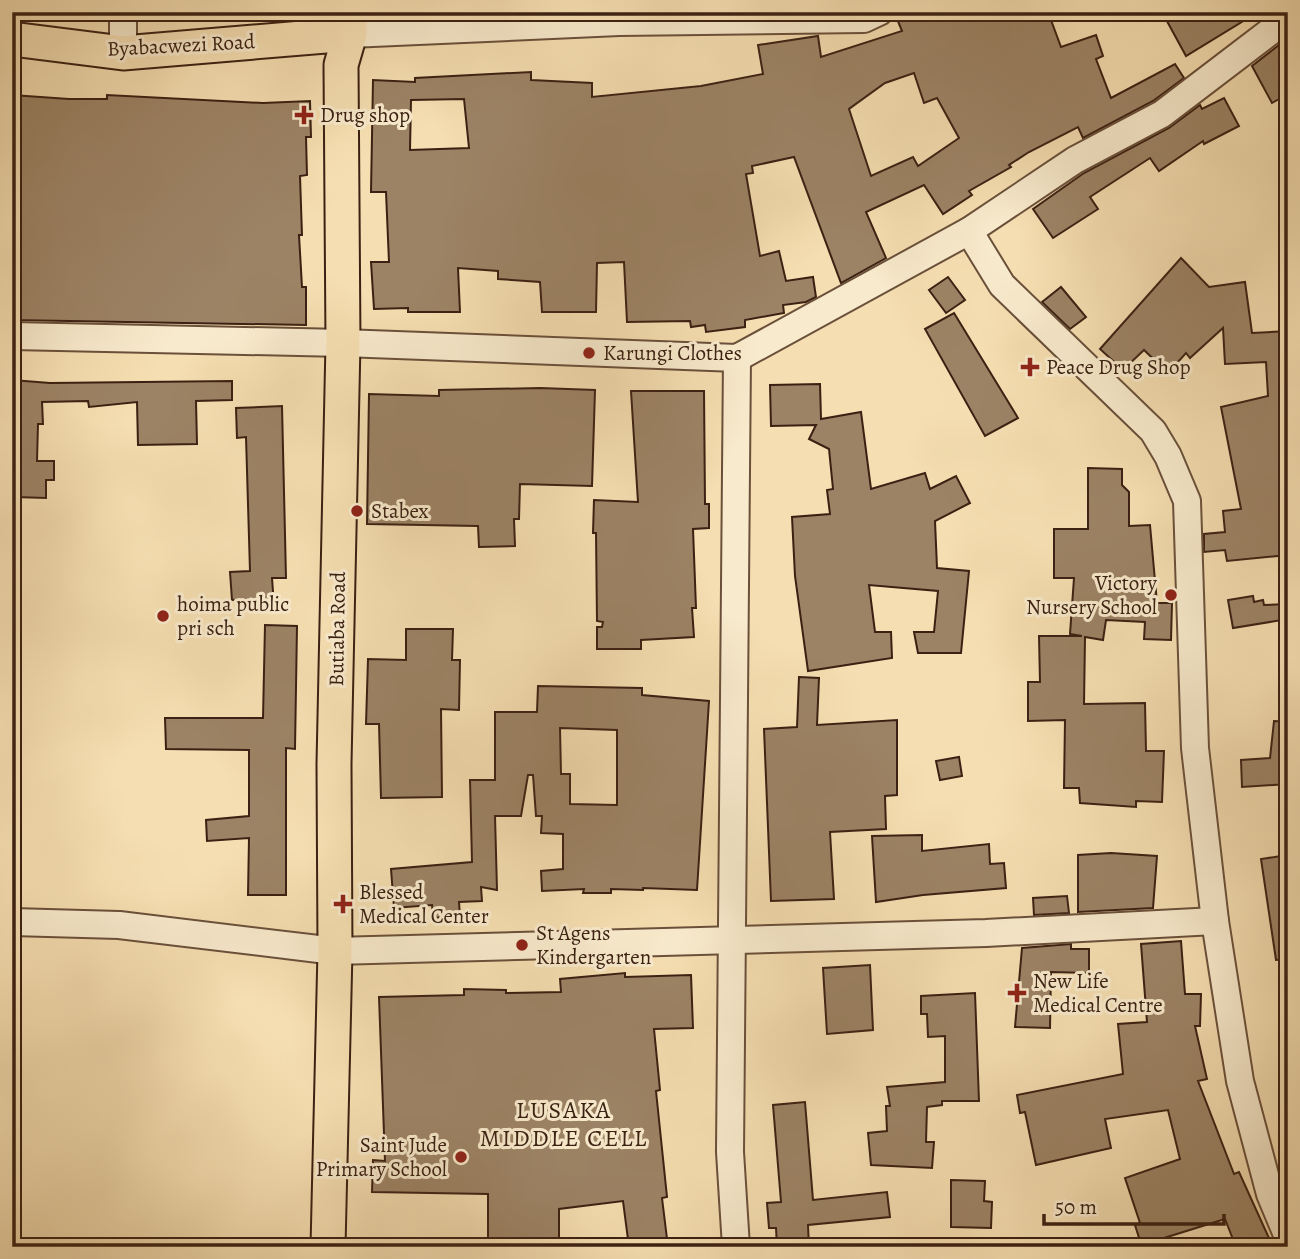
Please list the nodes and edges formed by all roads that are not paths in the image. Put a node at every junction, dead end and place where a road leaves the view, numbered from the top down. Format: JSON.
{"nodes":[{"id":1,"x":123,"y":12,"type":"edge"},
{"id":2,"x":879,"y":12,"type":"edge"},
{"id":3,"x":1288,"y":19,"type":"edge"},
{"id":4,"x":350,"y":23,"type":"edge"},
{"id":5,"x":12,"y":39,"type":"edge"},
{"id":6,"x":123,"y":52,"type":"junction"},
{"id":7,"x":969,"y":231,"type":"junction"},
{"id":8,"x":12,"y":336,"type":"edge"},
{"id":9,"x":343,"y":343,"type":"junction"},
{"id":10,"x":737,"y":358,"type":"junction"},
{"id":11,"x":1215,"y":921,"type":"junction"},
{"id":12,"x":12,"y":922,"type":"edge"},
{"id":13,"x":733,"y":939,"type":"junction"},
{"id":14,"x":335,"y":951,"type":"junction"},
{"id":15,"x":1279,"y":1191,"type":"edge"},
{"id":16,"x":1288,"y":1237,"type":"edge"},
{"id":17,"x":328,"y":1247,"type":"edge"},
{"id":18,"x":736,"y":1247,"type":"edge"}],
"edges":[{"from":1,"to":6,"type":"street"},
{"from":2,"to":4,"type":"street"},
{"from":3,"to":7,"type":"street"},
{"from":4,"to":6,"type":"main road","name":"Byabacwezi Road"},
{"from":4,"to":9,"type":"main road","name":"Butiaba Road"},
{"from":5,"to":6,"type":"main road","name":"Byabacwezi Road"},
{"from":7,"to":10,"type":"street"},
{"from":7,"to":11,"type":"street"},
{"from":8,"to":9,"type":"street"},
{"from":9,"to":10,"type":"street"},
{"from":9,"to":14,"type":"main road","name":"Butiaba Road"},
{"from":10,"to":13,"type":"street"},
{"from":11,"to":13,"type":"street"},
{"from":11,"to":15,"type":"street"},
{"from":12,"to":14,"type":"street"},
{"from":13,"to":14,"type":"street"},
{"from":13,"to":18,"type":"street"},
{"from":14,"to":17,"type":"main road","name":"Butiaba Road"},
{"from":15,"to":16,"type":"street"}]}
